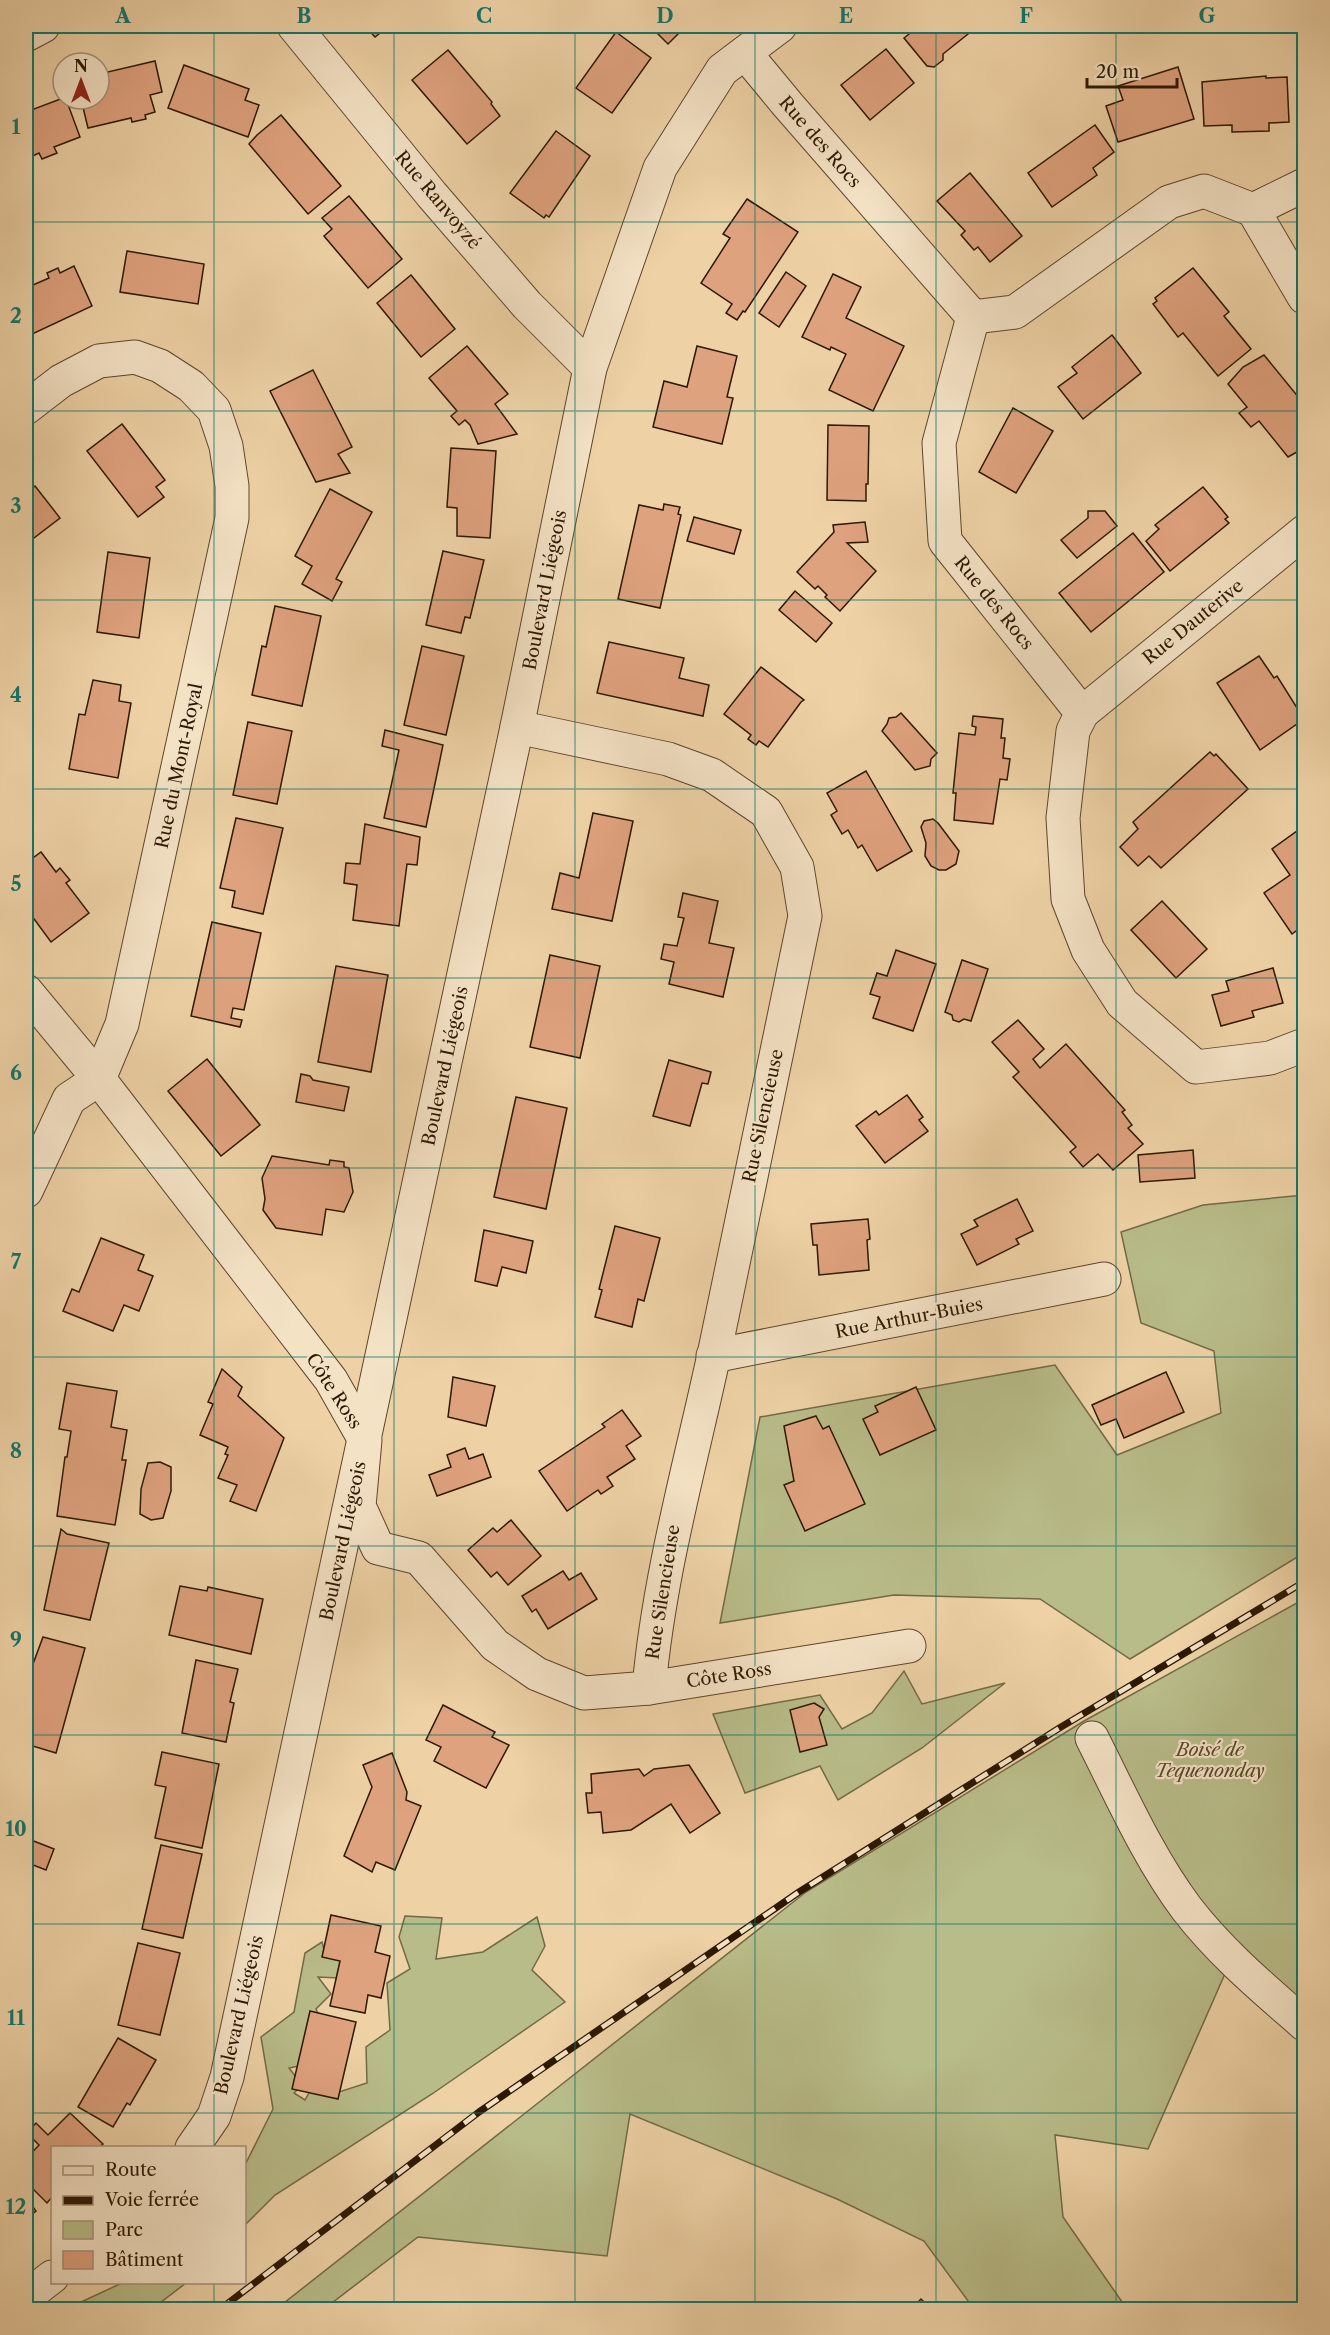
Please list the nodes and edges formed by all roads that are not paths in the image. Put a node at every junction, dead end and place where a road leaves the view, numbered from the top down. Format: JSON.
{"nodes":[{"id":1,"x":43,"y":26,"type":"edge"},
{"id":2,"x":294,"y":26,"type":"edge"},
{"id":3,"x":780,"y":26,"type":"edge"},
{"id":4,"x":26,"y":35,"type":"edge"},
{"id":5,"x":745,"y":52,"type":"junction"},
{"id":6,"x":1305,"y":185,"type":"edge"},
{"id":7,"x":1253,"y":210,"type":"junction"},
{"id":8,"x":1305,"y":297,"type":"edge"},
{"id":9,"x":973,"y":317,"type":"junction"},
{"id":10,"x":590,"y":368,"type":"junction"},
{"id":11,"x":26,"y":408,"type":"edge"},
{"id":12,"x":1305,"y":532,"type":"edge"},
{"id":13,"x":1082,"y":713,"type":"junction"},
{"id":14,"x":517,"y":727,"type":"junction"},
{"id":15,"x":26,"y":991,"type":"edge"},
{"id":16,"x":1305,"y":1045,"type":"edge"},
{"id":17,"x":99,"y":1079,"type":"junction"},
{"id":18,"x":26,"y":1191,"type":"edge"},
{"id":19,"x":1104,"y":1279,"type":"dead end"},
{"id":20,"x":713,"y":1356,"type":"junction"},
{"id":21,"x":365,"y":1440,"type":"junction"},
{"id":22,"x":909,"y":1646,"type":"dead end"},
{"id":23,"x":649,"y":1688,"type":"junction"},
{"id":24,"x":1092,"y":1738,"type":"dead end"},
{"id":25,"x":1305,"y":2024,"type":"edge"},
{"id":26,"x":193,"y":2146,"type":"edge"},
{"id":27,"x":51,"y":2278,"type":"edge"},
{"id":28,"x":26,"y":2297,"type":"edge"}],
"edges":[{"from":1,"to":4,"type":"street"},
{"from":2,"to":10,"type":"street","name":"Rue Ranvoyzé"},
{"from":3,"to":5,"type":"street","name":"Boulevard Liégeois"},
{"from":5,"to":9,"type":"street","name":"Rue des Rocs"},
{"from":5,"to":10,"type":"street","name":"Boulevard Liégeois"},
{"from":6,"to":7,"type":"street"},
{"from":7,"to":8,"type":"street"},
{"from":7,"to":9,"type":"street"},
{"from":9,"to":13,"type":"street","name":"Rue des Rocs"},
{"from":10,"to":14,"type":"street","name":"Boulevard Liégeois"},
{"from":11,"to":17,"type":"street","name":"Rue du Mont-Royal"},
{"from":12,"to":13,"type":"street","name":"Rue Dauterive"},
{"from":13,"to":16,"type":"street"},
{"from":14,"to":20,"type":"street","name":"Rue Silencieuse"},
{"from":14,"to":21,"type":"street","name":"Boulevard Liégeois"},
{"from":15,"to":17,"type":"street","name":"Côte Ross"},
{"from":17,"to":18,"type":"street"},
{"from":17,"to":21,"type":"street","name":"Côte Ross"},
{"from":19,"to":20,"type":"street","name":"Rue Arthur-Buies"},
{"from":20,"to":23,"type":"street","name":"Rue Silencieuse"},
{"from":21,"to":23,"type":"street","name":"Côte Ross"},
{"from":21,"to":26,"type":"street","name":"Boulevard Liégeois"},
{"from":22,"to":23,"type":"street","name":"Côte Ross"},
{"from":24,"to":25,"type":"street"},
{"from":27,"to":28,"type":"street"}]}
